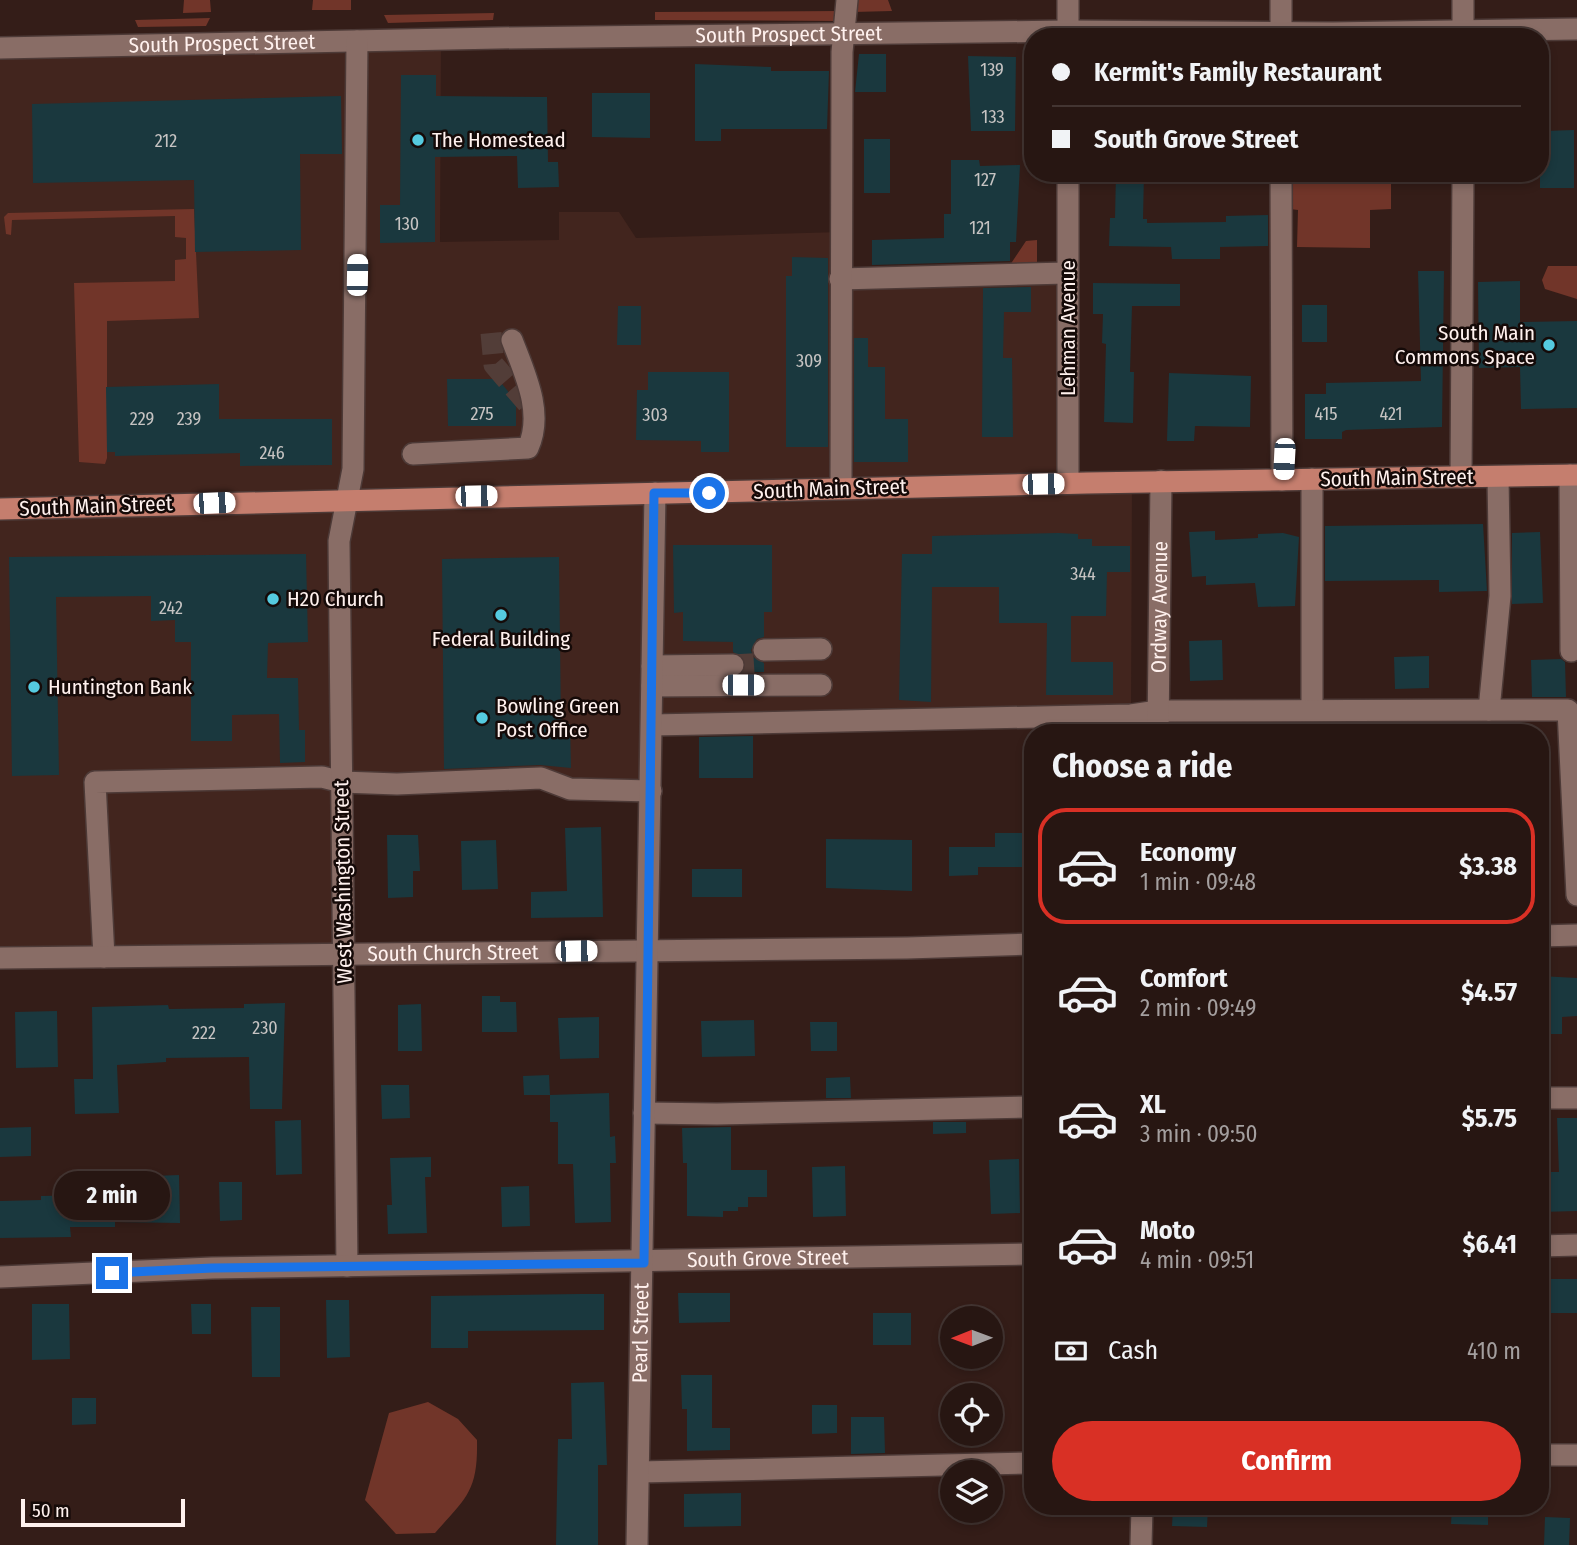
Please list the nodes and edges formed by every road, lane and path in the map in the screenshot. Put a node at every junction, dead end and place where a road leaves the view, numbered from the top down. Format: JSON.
{"nodes":[{"id":1,"x":847,"y":0,"type":"edge"},
{"id":2,"x":1068,"y":0,"type":"edge"},
{"id":3,"x":1281,"y":0,"type":"edge"},
{"id":4,"x":1463,"y":0,"type":"edge"},
{"id":5,"x":1068,"y":28,"type":"edge"},
{"id":6,"x":1280,"y":28,"type":"edge"},
{"id":7,"x":1464,"y":28,"type":"edge"},
{"id":8,"x":1577,"y":29,"type":"edge"},
{"id":9,"x":1549,"y":30,"type":"edge"},
{"id":10,"x":844,"y":34,"type":"junction"},
{"id":11,"x":1024,"y":34,"type":"edge"},
{"id":12,"x":357,"y":41,"type":"junction"},
{"id":13,"x":0,"y":48,"type":"edge"},
{"id":14,"x":1068,"y":182,"type":"edge"},
{"id":15,"x":1281,"y":182,"type":"edge"},
{"id":16,"x":1463,"y":182,"type":"edge"},
{"id":17,"x":1067,"y":273,"type":"junction"},
{"id":18,"x":840,"y":279,"type":"junction"},
{"id":19,"x":512,"y":340,"type":"dead end"},
{"id":20,"x":413,"y":454,"type":"dead end"},
{"id":21,"x":1573,"y":475,"type":"edge"},
{"id":22,"x":1461,"y":477,"type":"junction"},
{"id":23,"x":1498,"y":477,"type":"junction"},
{"id":24,"x":1312,"y":479,"type":"junction"},
{"id":25,"x":1282,"y":480,"type":"junction"},
{"id":26,"x":1161,"y":481,"type":"junction"},
{"id":27,"x":1068,"y":483,"type":"junction"},
{"id":28,"x":841,"y":488,"type":"junction"},
{"id":29,"x":654,"y":493,"type":"junction"},
{"id":30,"x":347,"y":499,"type":"junction"},
{"id":31,"x":0,"y":509,"type":"edge"},
{"id":32,"x":1571,"y":651,"type":"dead end"},
{"id":33,"x":764,"y":657,"type":"tunnel mouth"},
{"id":34,"x":733,"y":658,"type":"tunnel mouth"},
{"id":35,"x":652,"y":671,"type":"junction"},
{"id":36,"x":1312,"y":709,"type":"junction"},
{"id":37,"x":1489,"y":710,"type":"junction"},
{"id":38,"x":1158,"y":711,"type":"junction"},
{"id":39,"x":1158,"y":724,"type":"edge"},
{"id":40,"x":652,"y":725,"type":"junction"},
{"id":41,"x":342,"y":782,"type":"junction"},
{"id":42,"x":651,"y":791,"type":"junction"},
{"id":43,"x":1577,"y":895,"type":"edge"},
{"id":44,"x":1577,"y":935,"type":"edge"},
{"id":45,"x":1549,"y":936,"type":"edge"},
{"id":46,"x":1024,"y":944,"type":"edge"},
{"id":47,"x":646,"y":950,"type":"junction"},
{"id":48,"x":344,"y":955,"type":"junction"},
{"id":49,"x":104,"y":957,"type":"junction"},
{"id":50,"x":0,"y":958,"type":"edge"},
{"id":51,"x":1549,"y":1098,"type":"edge"},
{"id":52,"x":1577,"y":1098,"type":"edge"},
{"id":53,"x":1024,"y":1107,"type":"edge"},
{"id":54,"x":645,"y":1113,"type":"junction"},
{"id":55,"x":1577,"y":1245,"type":"edge"},
{"id":56,"x":1549,"y":1246,"type":"edge"},
{"id":57,"x":1024,"y":1254,"type":"edge"},
{"id":58,"x":644,"y":1263,"type":"junction"},
{"id":59,"x":347,"y":1266,"type":"junction"},
{"id":60,"x":0,"y":1276,"type":"edge"},
{"id":61,"x":1549,"y":1455,"type":"edge"},
{"id":62,"x":1577,"y":1455,"type":"edge"},
{"id":63,"x":1024,"y":1464,"type":"edge"},
{"id":64,"x":639,"y":1472,"type":"junction"},
{"id":65,"x":1142,"y":1515,"type":"edge"},
{"id":66,"x":637,"y":1545,"type":"edge"},
{"id":67,"x":1141,"y":1545,"type":"edge"}],
"edges":[{"from":1,"to":10,"type":"street"},
{"from":2,"to":5,"type":"street"},
{"from":3,"to":6,"type":"street"},
{"from":4,"to":7,"type":"street"},
{"from":8,"to":9,"type":"street","name":"South Prospect Street"},
{"from":10,"to":11,"type":"street","name":"South Prospect Street"},
{"from":10,"to":12,"type":"street","name":"South Prospect Street"},
{"from":10,"to":18,"type":"street"},
{"from":12,"to":13,"type":"street","name":"South Prospect Street"},
{"from":12,"to":30,"type":"street","name":"West Washington Street"},
{"from":14,"to":17,"type":"street","name":"Lehman Avenue"},
{"from":15,"to":25,"type":"street"},
{"from":16,"to":22,"type":"street"},
{"from":17,"to":18,"type":"street"},
{"from":17,"to":27,"type":"street","name":"Lehman Avenue"},
{"from":18,"to":28,"type":"street"},
{"from":19,"to":20,"type":"street"},
{"from":21,"to":23,"type":"main road","name":"South Main Street"},
{"from":21,"to":32,"type":"street"},
{"from":22,"to":23,"type":"main road","name":"South Main Street"},
{"from":22,"to":24,"type":"main road","name":"South Main Street"},
{"from":23,"to":37,"type":"street"},
{"from":24,"to":25,"type":"main road","name":"South Main Street"},
{"from":24,"to":36,"type":"street"},
{"from":25,"to":26,"type":"main road","name":"South Main Street"},
{"from":26,"to":27,"type":"main road","name":"South Main Street"},
{"from":26,"to":38,"type":"street","name":"Ordway Avenue"},
{"from":27,"to":28,"type":"main road","name":"South Main Street"},
{"from":28,"to":29,"type":"main road","name":"South Main Street"},
{"from":29,"to":30,"type":"main road","name":"South Main Street"},
{"from":29,"to":35,"type":"street","name":"Pearl Street"},
{"from":30,"to":31,"type":"main road","name":"South Main Street"},
{"from":30,"to":41,"type":"street","name":"West Washington Street"},
{"from":33,"to":35,"type":"street"},
{"from":34,"to":35,"type":"street"},
{"from":35,"to":40,"type":"street","name":"Pearl Street"},
{"from":36,"to":37,"type":"street"},
{"from":36,"to":38,"type":"street"},
{"from":37,"to":43,"type":"street"},
{"from":38,"to":39,"type":"street","name":"Ordway Avenue"},
{"from":38,"to":40,"type":"street"},
{"from":40,"to":42,"type":"street","name":"Pearl Street"},
{"from":41,"to":42,"type":"street"},
{"from":41,"to":48,"type":"street","name":"West Washington Street"},
{"from":41,"to":49,"type":"street"},
{"from":42,"to":47,"type":"street","name":"Pearl Street"},
{"from":44,"to":45,"type":"street"},
{"from":46,"to":47,"type":"street","name":"South Church Street"},
{"from":47,"to":48,"type":"street","name":"South Church Street"},
{"from":47,"to":54,"type":"street","name":"Pearl Street"},
{"from":48,"to":49,"type":"street","name":"South Church Street"},
{"from":48,"to":59,"type":"street","name":"West Washington Street"},
{"from":49,"to":50,"type":"street","name":"South Church Street"},
{"from":51,"to":52,"type":"street"},
{"from":53,"to":54,"type":"street"},
{"from":54,"to":58,"type":"street","name":"Pearl Street"},
{"from":55,"to":56,"type":"street"},
{"from":57,"to":58,"type":"street","name":"South Grove Street"},
{"from":58,"to":59,"type":"street","name":"South Grove Street"},
{"from":58,"to":64,"type":"street","name":"Pearl Street"},
{"from":59,"to":60,"type":"street","name":"South Grove Street"},
{"from":61,"to":62,"type":"street"},
{"from":63,"to":64,"type":"street"},
{"from":64,"to":66,"type":"street","name":"Pearl Street"},
{"from":65,"to":67,"type":"street"}]}
